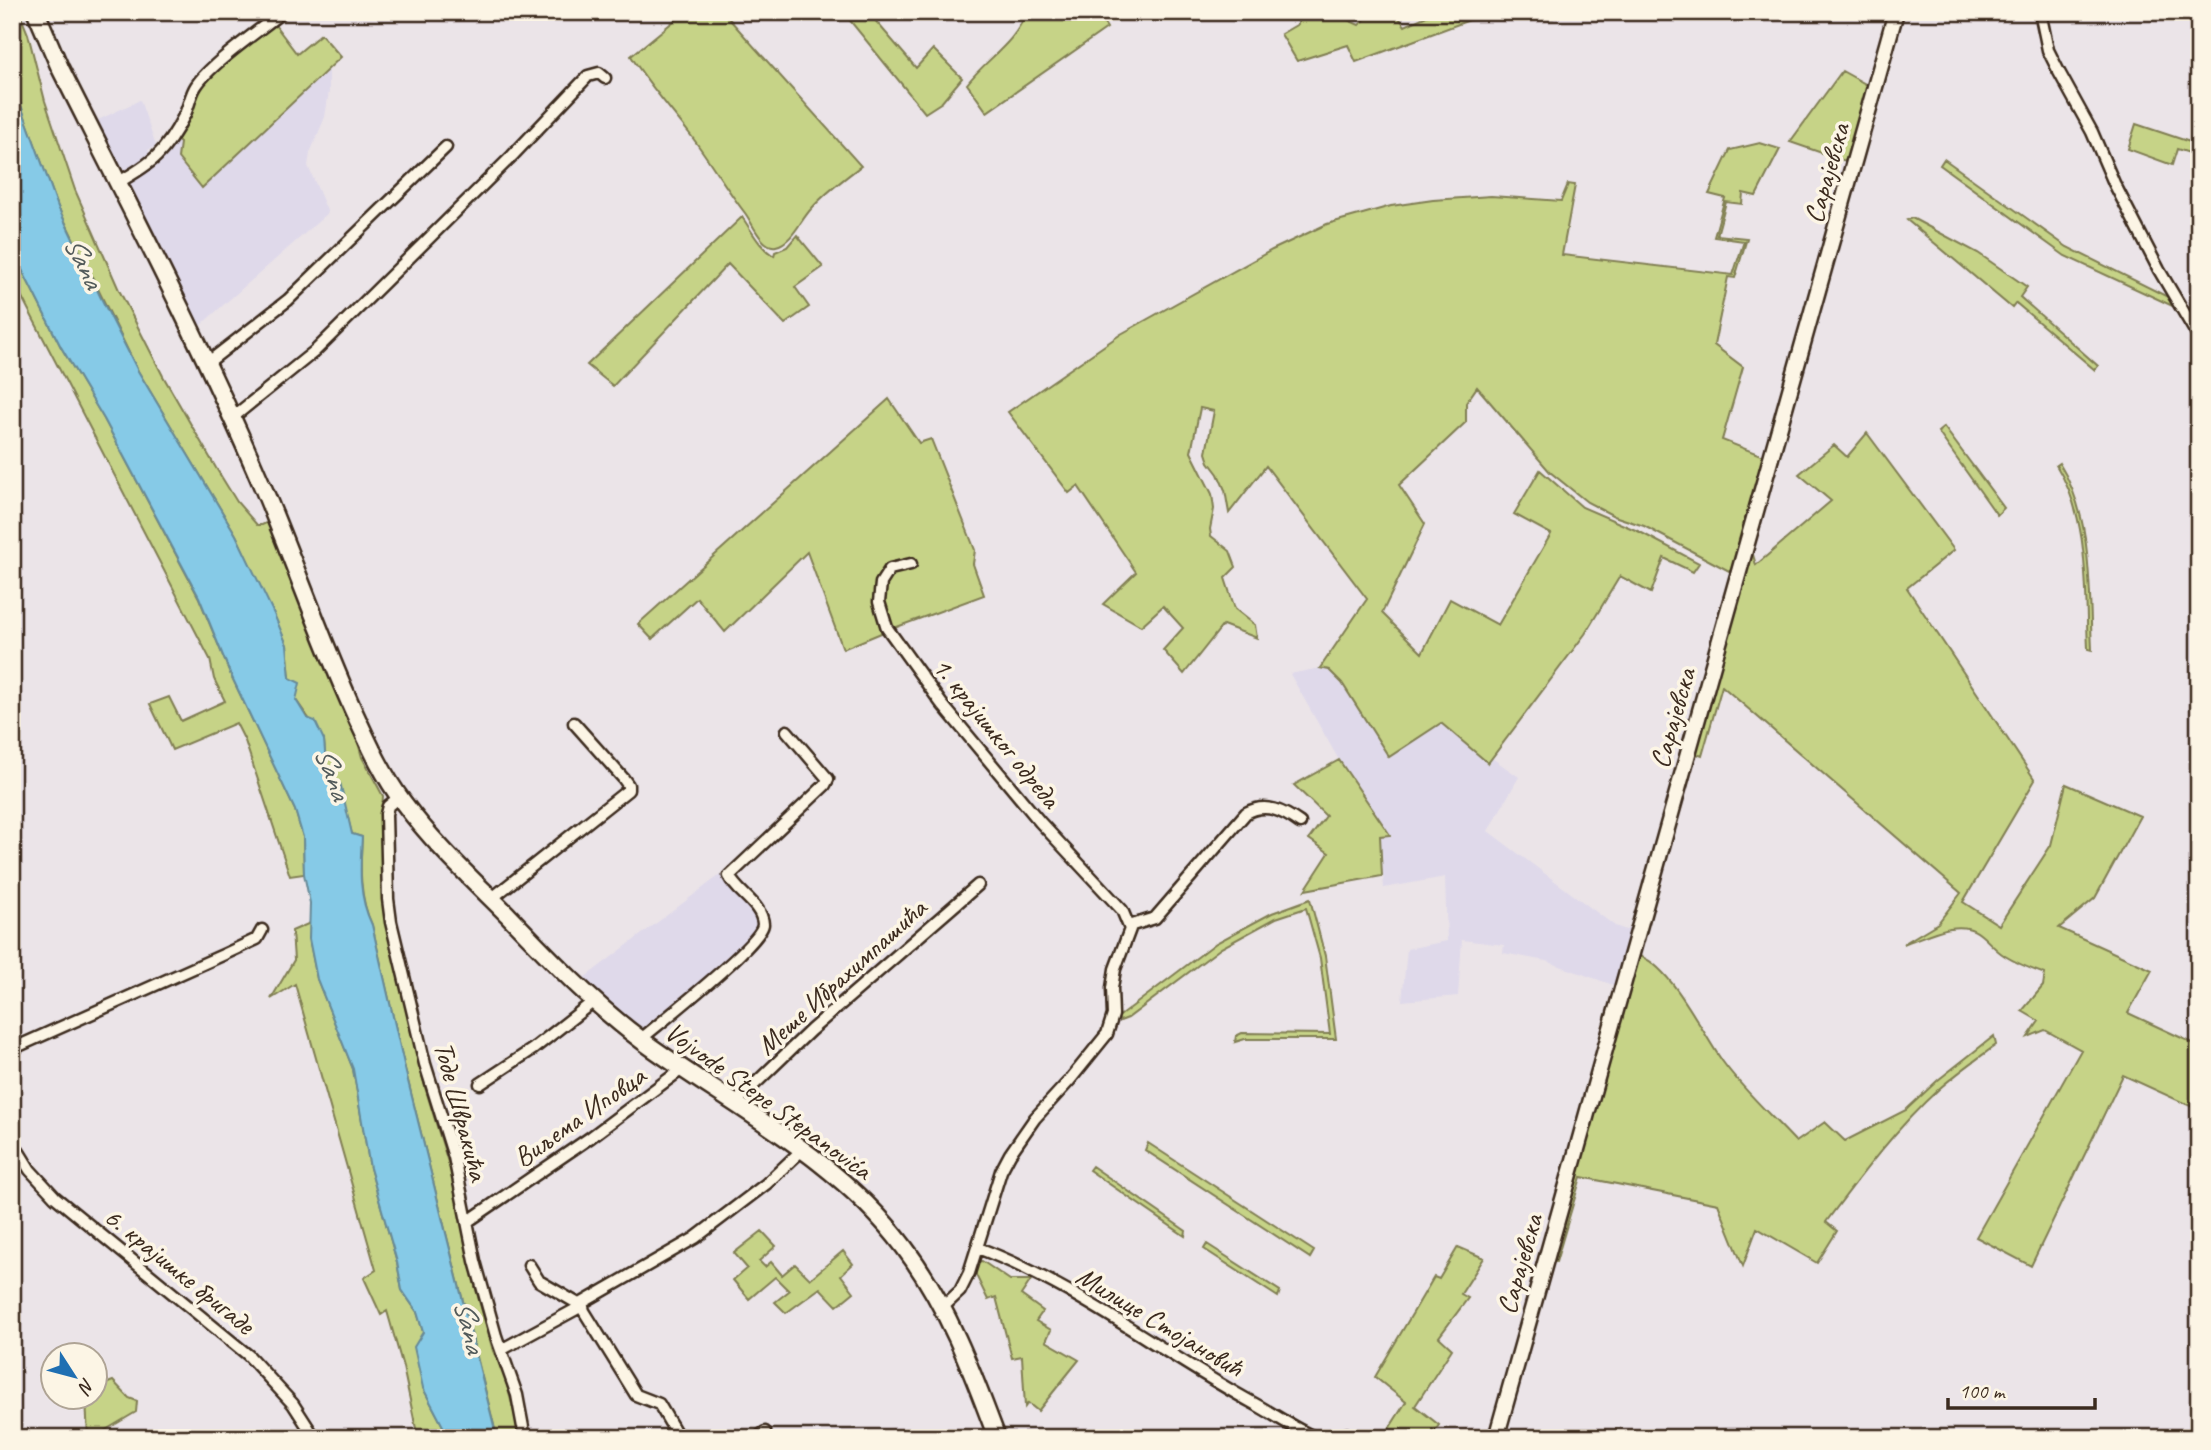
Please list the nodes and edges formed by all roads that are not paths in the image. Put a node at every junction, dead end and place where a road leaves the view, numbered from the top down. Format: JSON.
{"nodes":[{"id":1,"x":36,"y":12,"type":"edge"},
{"id":2,"x":282,"y":12,"type":"edge"},
{"id":3,"x":1896,"y":12,"type":"edge"},
{"id":4,"x":2040,"y":12,"type":"edge"},
{"id":5,"x":605,"y":78,"type":"dead end"},
{"id":6,"x":446,"y":147,"type":"dead end"},
{"id":7,"x":117,"y":183,"type":"junction"},
{"id":8,"x":2199,"y":338,"type":"edge"},
{"id":9,"x":206,"y":364,"type":"junction"},
{"id":10,"x":232,"y":418,"type":"junction"},
{"id":11,"x":911,"y":564,"type":"dead end"},
{"id":12,"x":574,"y":723,"type":"dead end"},
{"id":13,"x":787,"y":731,"type":"dead end"},
{"id":14,"x":399,"y":797,"type":"junction"},
{"id":15,"x":1300,"y":824,"type":"dead end"},
{"id":16,"x":978,"y":885,"type":"dead end"},
{"id":17,"x":491,"y":898,"type":"junction"},
{"id":18,"x":1129,"y":926,"type":"junction"},
{"id":19,"x":262,"y":930,"type":"dead end"},
{"id":20,"x":594,"y":1001,"type":"junction"},
{"id":21,"x":641,"y":1039,"type":"junction"},
{"id":22,"x":12,"y":1049,"type":"edge"},
{"id":23,"x":682,"y":1069,"type":"junction"},
{"id":24,"x":480,"y":1084,"type":"dead end"},
{"id":25,"x":735,"y":1103,"type":"junction"},
{"id":26,"x":12,"y":1141,"type":"edge"},
{"id":27,"x":802,"y":1150,"type":"junction"},
{"id":28,"x":467,"y":1222,"type":"junction"},
{"id":29,"x":978,"y":1248,"type":"junction"},
{"id":30,"x":529,"y":1265,"type":"dead end"},
{"id":31,"x":582,"y":1306,"type":"junction"},
{"id":32,"x":943,"y":1307,"type":"junction"},
{"id":33,"x":501,"y":1350,"type":"junction"},
{"id":34,"x":315,"y":1438,"type":"edge"},
{"id":35,"x":525,"y":1438,"type":"edge"},
{"id":36,"x":679,"y":1438,"type":"edge"},
{"id":37,"x":997,"y":1438,"type":"edge"},
{"id":38,"x":1316,"y":1438,"type":"edge"},
{"id":39,"x":1333,"y":1438,"type":"edge"},
{"id":40,"x":1355,"y":1438,"type":"edge"},
{"id":41,"x":1496,"y":1438,"type":"edge"}],
"edges":[{"from":1,"to":7,"type":"main road","name":"Vojvode Stepe Stepanovića"},
{"from":2,"to":7,"type":"street"},
{"from":3,"to":41,"type":"main road","name":"Сарајевска"},
{"from":4,"to":8,"type":"street"},
{"from":5,"to":10,"type":"street"},
{"from":6,"to":9,"type":"street"},
{"from":7,"to":9,"type":"main road","name":"Vojvode Stepe Stepanovića"},
{"from":9,"to":10,"type":"main road","name":"Vojvode Stepe Stepanovića"},
{"from":10,"to":14,"type":"main road","name":"Vojvode Stepe Stepanovića"},
{"from":11,"to":18,"type":"street","name":"1. крајишког одреда"},
{"from":12,"to":17,"type":"street"},
{"from":13,"to":21,"type":"street"},
{"from":14,"to":17,"type":"main road","name":"Vojvode Stepe Stepanovića"},
{"from":14,"to":28,"type":"street","name":"Тоде Швракића"},
{"from":15,"to":18,"type":"street"},
{"from":16,"to":25,"type":"street","name":"Меше Ибрахимпашића"},
{"from":17,"to":20,"type":"main road","name":"Vojvode Stepe Stepanovića"},
{"from":18,"to":29,"type":"street"},
{"from":19,"to":22,"type":"street"},
{"from":20,"to":21,"type":"main road","name":"Vojvode Stepe Stepanovića"},
{"from":20,"to":24,"type":"street"},
{"from":21,"to":23,"type":"main road","name":"Vojvode Stepe Stepanovića"},
{"from":23,"to":25,"type":"main road","name":"Vojvode Stepe Stepanovića"},
{"from":23,"to":28,"type":"street","name":"Виљема Иповца"},
{"from":25,"to":27,"type":"main road","name":"Vojvode Stepe Stepanovića"},
{"from":26,"to":34,"type":"street","name":"6. крајишке бригаде"},
{"from":27,"to":31,"type":"street"},
{"from":27,"to":32,"type":"main road","name":"Vojvode Stepe Stepanovića"},
{"from":28,"to":33,"type":"street","name":"Тоде Швракића"},
{"from":29,"to":32,"type":"street"},
{"from":29,"to":38,"type":"street","name":"Милице Стојановић"},
{"from":30,"to":31,"type":"street"},
{"from":31,"to":33,"type":"street"},
{"from":31,"to":36,"type":"street"},
{"from":32,"to":37,"type":"main road","name":"Vojvode Stepe Stepanovića"},
{"from":33,"to":35,"type":"street","name":"Тоде Швракића"},
{"from":39,"to":40,"type":"street"}]}
